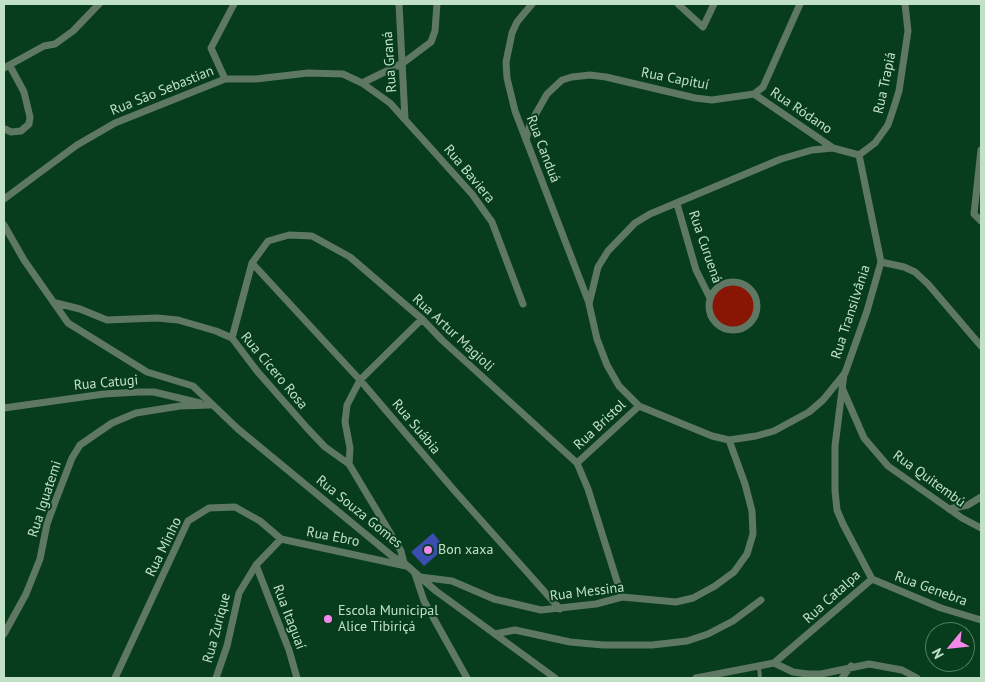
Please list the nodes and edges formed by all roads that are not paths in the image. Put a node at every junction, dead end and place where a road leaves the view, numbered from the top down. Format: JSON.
{"nodes":[{"id":1,"x":99,"y":4,"type":"edge"},
{"id":2,"x":234,"y":4,"type":"edge"},
{"id":3,"x":399,"y":4,"type":"edge"},
{"id":4,"x":437,"y":4,"type":"edge"},
{"id":5,"x":532,"y":4,"type":"edge"},
{"id":6,"x":678,"y":4,"type":"edge"},
{"id":7,"x":714,"y":4,"type":"edge"},
{"id":8,"x":800,"y":4,"type":"edge"},
{"id":9,"x":905,"y":4,"type":"edge"},
{"id":10,"x":403,"y":64,"type":"junction"},
{"id":11,"x":7,"y":67,"type":"edge"},
{"id":12,"x":225,"y":79,"type":"junction"},
{"id":13,"x":362,"y":83,"type":"junction"},
{"id":14,"x":754,"y":94,"type":"junction"},
{"id":15,"x":405,"y":119,"type":"junction"},
{"id":16,"x":5,"y":129,"type":"dead end"},
{"id":17,"x":526,"y":140,"type":"junction"},
{"id":18,"x":833,"y":148,"type":"junction"},
{"id":19,"x":981,"y":150,"type":"edge"},
{"id":20,"x":859,"y":155,"type":"junction"},
{"id":21,"x":6,"y":196,"type":"edge"},
{"id":22,"x":677,"y":204,"type":"junction"},
{"id":23,"x":981,"y":221,"type":"edge"},
{"id":24,"x":4,"y":225,"type":"edge"},
{"id":25,"x":252,"y":262,"type":"junction"},
{"id":26,"x":881,"y":262,"type":"junction"},
{"id":27,"x":710,"y":298,"type":"junction"},
{"id":28,"x":56,"y":302,"type":"junction"},
{"id":29,"x":523,"y":304,"type":"dead end"},
{"id":30,"x":589,"y":304,"type":"junction"},
{"id":31,"x":422,"y":319,"type":"junction"},
{"id":32,"x":232,"y":338,"type":"junction"},
{"id":33,"x":981,"y":346,"type":"edge"},
{"id":34,"x":845,"y":373,"type":"junction"},
{"id":35,"x":360,"y":380,"type":"junction"},
{"id":36,"x":842,"y":389,"type":"junction"},
{"id":37,"x":210,"y":405,"type":"junction"},
{"id":38,"x":639,"y":406,"type":"junction"},
{"id":39,"x":4,"y":408,"type":"edge"},
{"id":40,"x":728,"y":440,"type":"junction"},
{"id":41,"x":349,"y":464,"type":"junction"},
{"id":42,"x":577,"y":464,"type":"junction"},
{"id":43,"x":981,"y":497,"type":"edge"},
{"id":44,"x":949,"y":509,"type":"junction"},
{"id":45,"x":981,"y":528,"type":"edge"},
{"id":46,"x":280,"y":539,"type":"junction"},
{"id":47,"x":256,"y":565,"type":"junction"},
{"id":48,"x":407,"y":565,"type":"junction"},
{"id":49,"x":417,"y":575,"type":"junction"},
{"id":50,"x":872,"y":579,"type":"junction"},
{"id":51,"x":622,"y":598,"type":"junction"},
{"id":52,"x":761,"y":600,"type":"dead end"},
{"id":53,"x":560,"y":609,"type":"junction"},
{"id":54,"x":981,"y":620,"type":"edge"},
{"id":55,"x":4,"y":634,"type":"edge"},
{"id":56,"x":495,"y":634,"type":"junction"},
{"id":57,"x":774,"y":663,"type":"junction"},
{"id":58,"x":759,"y":666,"type":"junction"},
{"id":59,"x":851,"y":666,"type":"junction"},
{"id":60,"x":114,"y":678,"type":"edge"},
{"id":61,"x":216,"y":678,"type":"edge"},
{"id":62,"x":297,"y":678,"type":"edge"},
{"id":63,"x":467,"y":678,"type":"edge"},
{"id":64,"x":555,"y":678,"type":"edge"},
{"id":65,"x":696,"y":678,"type":"edge"},
{"id":66,"x":760,"y":678,"type":"edge"},
{"id":67,"x":842,"y":678,"type":"edge"},
{"id":68,"x":917,"y":678,"type":"edge"}],
"edges":[{"from":1,"to":11,"type":"street"},
{"from":2,"to":12,"type":"street"},
{"from":3,"to":10,"type":"street","name":"Rua Graná"},
{"from":4,"to":10,"type":"street"},
{"from":5,"to":17,"type":"street","name":"Rua Canduá"},
{"from":6,"to":7,"type":"street"},
{"from":8,"to":14,"type":"street"},
{"from":9,"to":20,"type":"street","name":"Rua Trapiá"},
{"from":10,"to":13,"type":"street"},
{"from":10,"to":15,"type":"street","name":"Rua Graná"},
{"from":11,"to":16,"type":"street"},
{"from":12,"to":13,"type":"street","name":"Rua Baviera"},
{"from":12,"to":21,"type":"street","name":"Rua São Sebastian"},
{"from":13,"to":15,"type":"street","name":"Rua Baviera"},
{"from":14,"to":17,"type":"street","name":"Rua Capituí"},
{"from":14,"to":18,"type":"street","name":"Rua Ródano"},
{"from":15,"to":29,"type":"street","name":"Rua Baviera"},
{"from":17,"to":30,"type":"street","name":"Rua Canduá"},
{"from":18,"to":20,"type":"street","name":"Rua Transilvânia"},
{"from":18,"to":22,"type":"street","name":"Rua Transilvânia"},
{"from":19,"to":23,"type":"street"},
{"from":20,"to":26,"type":"street","name":"Rua Transilvânia"},
{"from":22,"to":27,"type":"street","name":"Rua Curuená"},
{"from":22,"to":30,"type":"street","name":"Rua Transilvânia"},
{"from":24,"to":28,"type":"street","name":"Rua Souza Gomes"},
{"from":25,"to":31,"type":"street","name":"Rua Artur Magioli"},
{"from":25,"to":32,"type":"street","name":"Rua Artur Magioli"},
{"from":25,"to":35,"type":"street","name":"Rua Suábia"},
{"from":26,"to":33,"type":"street"},
{"from":26,"to":34,"type":"street","name":"Rua Transilvânia"},
{"from":27,"to":27,"type":"street"},
{"from":28,"to":32,"type":"street","name":"Rua Cícero Rosa"},
{"from":28,"to":37,"type":"street","name":"Rua Souza Gomes"},
{"from":30,"to":38,"type":"street","name":"Rua Transilvânia"},
{"from":31,"to":35,"type":"street"},
{"from":31,"to":42,"type":"street","name":"Rua Artur Magioli"},
{"from":32,"to":41,"type":"street","name":"Rua Cícero Rosa"},
{"from":34,"to":36,"type":"street","name":"Rua Catalpa"},
{"from":34,"to":40,"type":"street","name":"Rua Transilvânia"},
{"from":35,"to":41,"type":"street"},
{"from":35,"to":53,"type":"street","name":"Rua Suábia"},
{"from":36,"to":44,"type":"street","name":"Rua Quitembú"},
{"from":36,"to":50,"type":"street","name":"Rua Catalpa"},
{"from":37,"to":39,"type":"street","name":"Rua Catugi"},
{"from":37,"to":48,"type":"street","name":"Rua Souza Gomes"},
{"from":37,"to":55,"type":"street","name":"Rua Iguatemi"},
{"from":38,"to":40,"type":"street","name":"Rua Transilvânia"},
{"from":38,"to":42,"type":"street","name":"Rua Bristol"},
{"from":40,"to":51,"type":"street","name":"Rua Messina"},
{"from":41,"to":48,"type":"street","name":"Rua Cícero Rosa"},
{"from":42,"to":51,"type":"street","name":"Rua Artur Magioli"},
{"from":43,"to":44,"type":"street"},
{"from":44,"to":45,"type":"street","name":"Rua Quitembú"},
{"from":46,"to":47,"type":"street","name":"Rua Zurique"},
{"from":46,"to":48,"type":"street","name":"Rua Ebro"},
{"from":46,"to":60,"type":"street","name":"Rua Minho"},
{"from":47,"to":61,"type":"street","name":"Rua Zurique"},
{"from":47,"to":62,"type":"street","name":"Rua Itaguaí"},
{"from":48,"to":49,"type":"street","name":"Rua Souza Gomes"},
{"from":49,"to":53,"type":"street","name":"Rua Messina"},
{"from":49,"to":56,"type":"street","name":"Rua Souza Gomes"},
{"from":49,"to":63,"type":"street"},
{"from":50,"to":54,"type":"street","name":"Rua Genebra"},
{"from":50,"to":57,"type":"street","name":"Rua Catalpa"},
{"from":51,"to":53,"type":"street","name":"Rua Messina"},
{"from":52,"to":56,"type":"street"},
{"from":56,"to":64,"type":"street","name":"Rua Souza Gomes"},
{"from":57,"to":58,"type":"street","name":"Rua Catalpa"},
{"from":57,"to":59,"type":"street"},
{"from":58,"to":65,"type":"street","name":"Rua Catalpa"},
{"from":58,"to":66,"type":"lane"},
{"from":59,"to":67,"type":"street"},
{"from":59,"to":68,"type":"street"}]}
